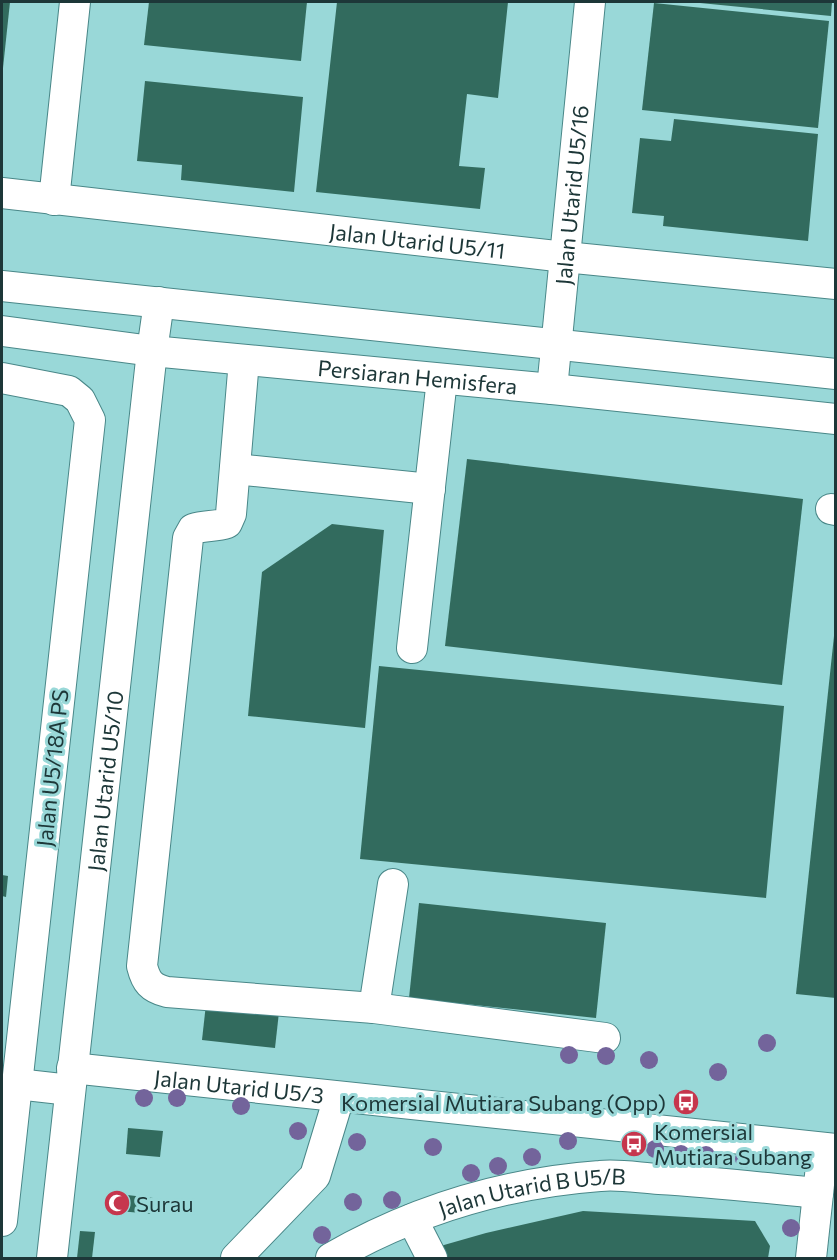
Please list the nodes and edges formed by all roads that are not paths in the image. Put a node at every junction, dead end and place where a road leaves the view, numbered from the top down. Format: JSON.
{"nodes":[{"id":1,"x":75,"y":2,"type":"edge"},
{"id":2,"x":590,"y":2,"type":"edge"},
{"id":3,"x":2,"y":193,"type":"edge"},
{"id":4,"x":54,"y":200,"type":"junction"},
{"id":5,"x":565,"y":257,"type":"junction"},
{"id":6,"x":836,"y":284,"type":"edge"},
{"id":7,"x":2,"y":286,"type":"edge"},
{"id":8,"x":159,"y":302,"type":"junction"},
{"id":9,"x":2,"y":331,"type":"edge"},
{"id":10,"x":557,"y":345,"type":"junction"},
{"id":11,"x":152,"y":351,"type":"junction"},
{"id":12,"x":244,"y":360,"type":"junction"},
{"id":13,"x":836,"y":374,"type":"edge"},
{"id":14,"x":2,"y":378,"type":"edge"},
{"id":15,"x":442,"y":379,"type":"junction"},
{"id":16,"x":552,"y":389,"type":"junction"},
{"id":17,"x":836,"y":419,"type":"edge"},
{"id":18,"x":235,"y":469,"type":"junction"},
{"id":19,"x":430,"y":489,"type":"junction"},
{"id":20,"x":412,"y":648,"type":"dead end"},
{"id":21,"x":393,"y":884,"type":"dead end"},
{"id":22,"x":374,"y":1008,"type":"junction"},
{"id":23,"x":605,"y":1038,"type":"dead end"},
{"id":24,"x":71,"y":1079,"type":"junction"},
{"id":25,"x":17,"y":1084,"type":"junction"},
{"id":26,"x":339,"y":1096,"type":"junction"},
{"id":27,"x":829,"y":1148,"type":"edge"},
{"id":28,"x":818,"y":1193,"type":"junction"},
{"id":29,"x":412,"y":1219,"type":"junction"},
{"id":30,"x":2,"y":1221,"type":"edge"},
{"id":31,"x":52,"y":1258,"type":"edge"},
{"id":32,"x":236,"y":1258,"type":"edge"},
{"id":33,"x":331,"y":1258,"type":"edge"},
{"id":34,"x":432,"y":1258,"type":"edge"},
{"id":35,"x":811,"y":1258,"type":"edge"}],
"edges":[{"from":1,"to":4,"type":"street"},
{"from":2,"to":5,"type":"street","name":"Jalan Utarid U5/16"},
{"from":3,"to":4,"type":"street","name":"Jalan Utarid U5/11"},
{"from":4,"to":5,"type":"street","name":"Jalan Utarid U5/11"},
{"from":5,"to":6,"type":"street","name":"Jalan Utarid U5/11"},
{"from":5,"to":10,"type":"street","name":"Jalan Utarid U5/16"},
{"from":7,"to":8,"type":"street","name":"Persiaran Hemisfera"},
{"from":8,"to":10,"type":"street","name":"Persiaran Hemisfera"},
{"from":8,"to":11,"type":"street","name":"Jalan Utarid U5/10"},
{"from":9,"to":11,"type":"street","name":"Persiaran Hemisfera"},
{"from":10,"to":13,"type":"street","name":"Persiaran Hemisfera"},
{"from":10,"to":16,"type":"street","name":"Jalan Utarid U5/16"},
{"from":11,"to":12,"type":"street","name":"Persiaran Hemisfera"},
{"from":11,"to":24,"type":"street","name":"Jalan Utarid U5/10"},
{"from":12,"to":15,"type":"street","name":"Persiaran Hemisfera"},
{"from":12,"to":18,"type":"street"},
{"from":14,"to":25,"type":"street","name":"Jalan U5/18A PS"},
{"from":15,"to":16,"type":"street","name":"Persiaran Hemisfera"},
{"from":15,"to":19,"type":"street"},
{"from":16,"to":17,"type":"street","name":"Persiaran Hemisfera"},
{"from":18,"to":19,"type":"street"},
{"from":18,"to":22,"type":"street"},
{"from":19,"to":20,"type":"street"},
{"from":21,"to":22,"type":"street"},
{"from":22,"to":23,"type":"street"},
{"from":24,"to":25,"type":"street","name":"Jalan Utarid U5/3"},
{"from":24,"to":26,"type":"street","name":"Jalan Utarid U5/3"},
{"from":24,"to":31,"type":"street","name":"Jalan Utarid U5/10"},
{"from":25,"to":30,"type":"street","name":"Jalan U5/18A PS"},
{"from":26,"to":27,"type":"street","name":"Jalan Utarid U5/3"},
{"from":26,"to":32,"type":"street"},
{"from":27,"to":28,"type":"street"},
{"from":28,"to":29,"type":"street","name":"Jalan Utarid B U5/B"},
{"from":28,"to":35,"type":"street"},
{"from":29,"to":33,"type":"street","name":"Jalan Utarid B U5/B"},
{"from":29,"to":34,"type":"street"}]}
